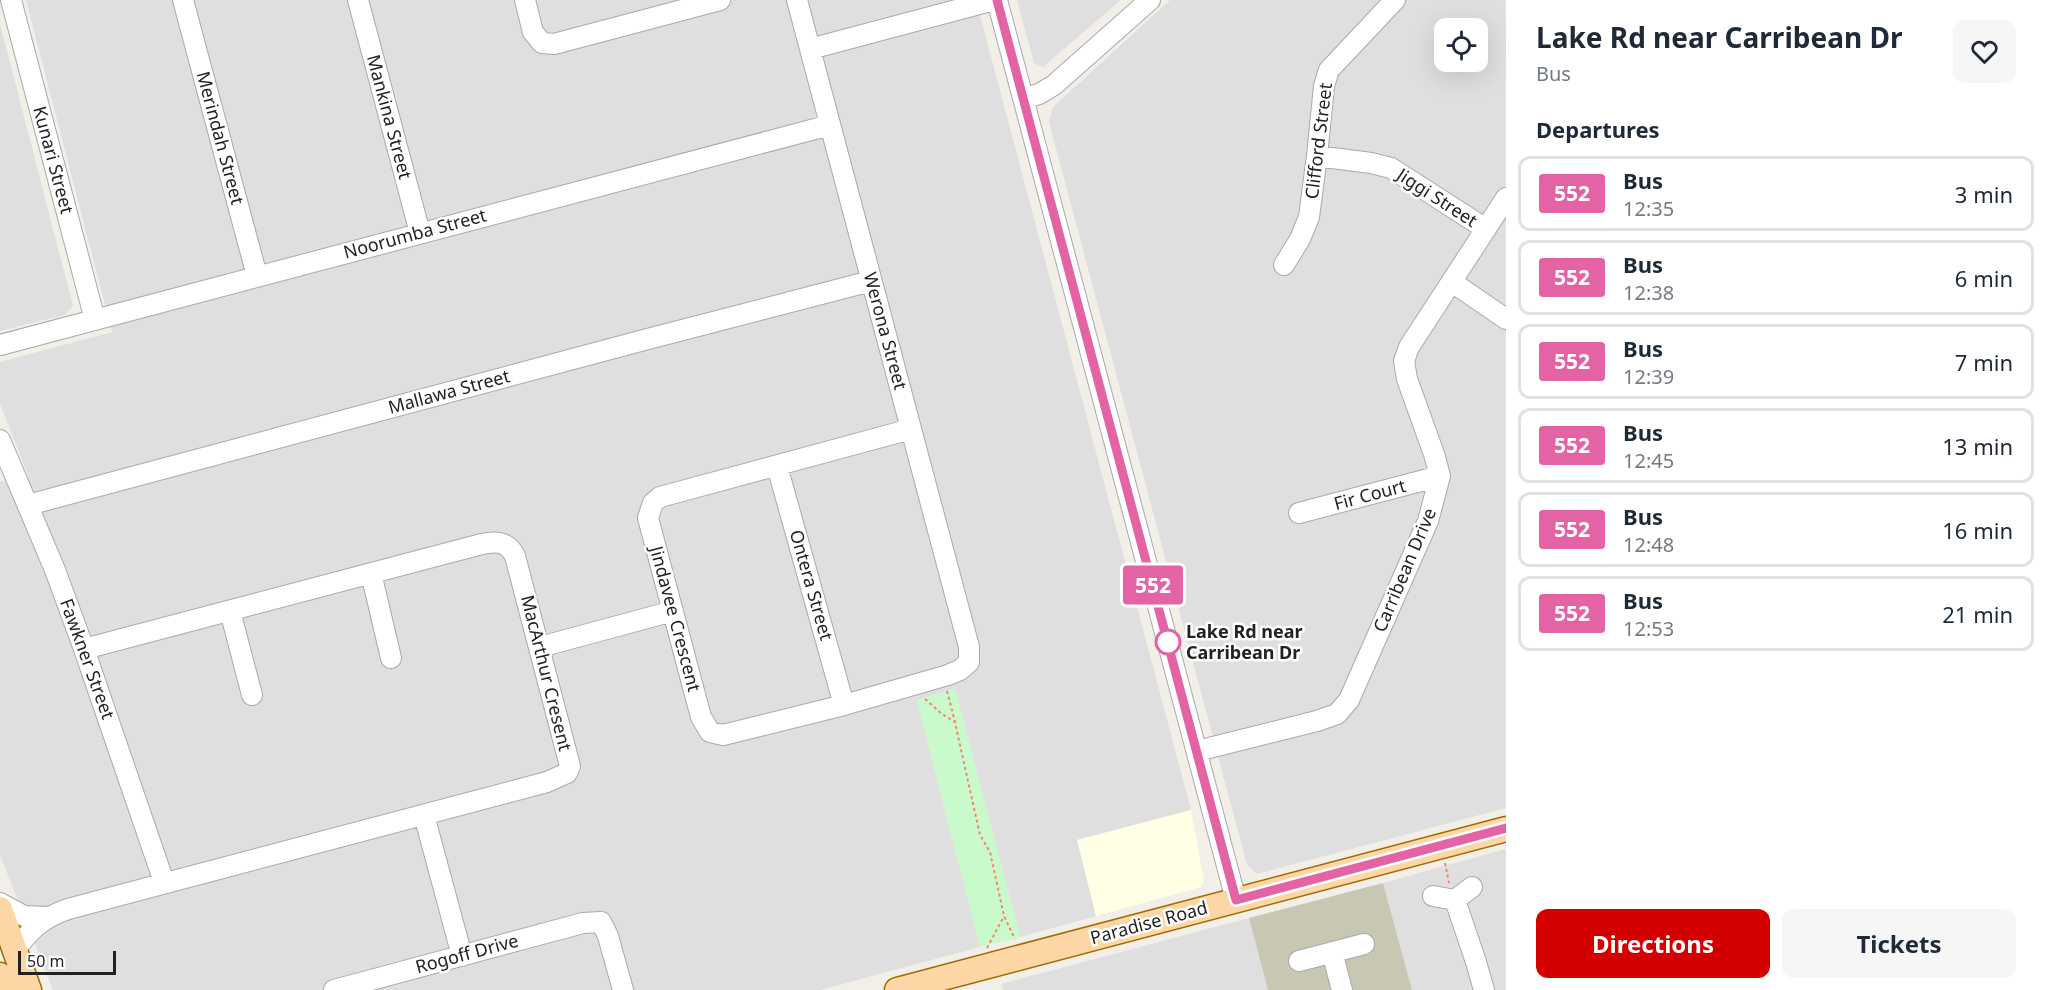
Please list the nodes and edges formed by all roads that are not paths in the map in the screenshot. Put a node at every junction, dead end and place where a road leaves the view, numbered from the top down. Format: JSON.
{"nodes":[{"id":1,"x":11,"y":0,"type":"edge"},
{"id":2,"x":183,"y":0,"type":"edge"},
{"id":3,"x":358,"y":0,"type":"edge"},
{"id":4,"x":525,"y":0,"type":"edge"},
{"id":5,"x":720,"y":0,"type":"edge"},
{"id":6,"x":797,"y":0,"type":"edge"},
{"id":7,"x":995,"y":0,"type":"edge"},
{"id":8,"x":1150,"y":0,"type":"edge"},
{"id":9,"x":1395,"y":0,"type":"edge"},
{"id":10,"x":810,"y":49,"type":"junction"},
{"id":11,"x":1024,"y":98,"type":"junction"},
{"id":12,"x":830,"y":125,"type":"junction"},
{"id":13,"x":1317,"y":156,"type":"junction"},
{"id":14,"x":1506,"y":198,"type":"edge"},
{"id":15,"x":1486,"y":229,"type":"junction"},
{"id":16,"x":420,"y":233,"type":"junction"},
{"id":17,"x":1284,"y":265,"type":"dead end"},
{"id":18,"x":257,"y":276,"type":"junction"},
{"id":19,"x":872,"y":281,"type":"junction"},
{"id":20,"x":1452,"y":282,"type":"junction"},
{"id":21,"x":1506,"y":319,"type":"edge"},
{"id":22,"x":95,"y":320,"type":"junction"},
{"id":23,"x":0,"y":345,"type":"edge"},
{"id":24,"x":911,"y":429,"type":"junction"},
{"id":25,"x":0,"y":440,"type":"edge"},
{"id":26,"x":777,"y":466,"type":"junction"},
{"id":27,"x":1440,"y":476,"type":"junction"},
{"id":28,"x":28,"y":505,"type":"junction"},
{"id":29,"x":1299,"y":513,"type":"dead end"},
{"id":30,"x":371,"y":573,"type":"junction"},
{"id":31,"x":230,"y":611,"type":"junction"},
{"id":32,"x":673,"y":611,"type":"junction"},
{"id":33,"x":540,"y":647,"type":"junction"},
{"id":34,"x":84,"y":649,"type":"junction"},
{"id":35,"x":392,"y":658,"type":"dead end"},
{"id":36,"x":969,"y":662,"type":"joint"},
{"id":37,"x":252,"y":696,"type":"dead end"},
{"id":38,"x":844,"y":705,"type":"junction"},
{"id":39,"x":1197,"y":751,"type":"junction"},
{"id":40,"x":424,"y":815,"type":"junction"},
{"id":41,"x":1506,"y":828,"type":"edge"},
{"id":42,"x":164,"y":882,"type":"junction"},
{"id":43,"x":1472,"y":887,"type":"dead end"},
{"id":44,"x":1433,"y":896,"type":"dead end"},
{"id":45,"x":1236,"y":900,"type":"junction"},
{"id":46,"x":1455,"y":900,"type":"junction"},
{"id":47,"x":0,"y":903,"type":"edge"},
{"id":48,"x":0,"y":909,"type":"edge"},
{"id":49,"x":47,"y":917,"type":"junction"},
{"id":50,"x":1364,"y":944,"type":"dead end"},
{"id":51,"x":15,"y":950,"type":"junction"},
{"id":52,"x":1332,"y":952,"type":"junction"},
{"id":53,"x":462,"y":956,"type":"junction"},
{"id":54,"x":1299,"y":961,"type":"dead end"},
{"id":55,"x":0,"y":975,"type":"edge"},
{"id":56,"x":6,"y":990,"type":"edge"},
{"id":57,"x":29,"y":990,"type":"edge"},
{"id":58,"x":334,"y":990,"type":"edge"},
{"id":59,"x":622,"y":990,"type":"edge"},
{"id":60,"x":897,"y":990,"type":"edge"},
{"id":61,"x":1342,"y":990,"type":"edge"},
{"id":62,"x":1484,"y":990,"type":"edge"}],
"edges":[{"from":1,"to":22,"type":"street","name":"Kunari Street"},
{"from":2,"to":18,"type":"street","name":"Merindah Street"},
{"from":3,"to":16,"type":"street","name":"Mankina Street"},
{"from":4,"to":5,"type":"street"},
{"from":6,"to":10,"type":"street","name":"Werona Street"},
{"from":7,"to":10,"type":"street"},
{"from":7,"to":11,"type":"street"},
{"from":8,"to":11,"type":"street"},
{"from":9,"to":13,"type":"street","name":"Clifford Street"},
{"from":10,"to":12,"type":"street","name":"Werona Street"},
{"from":11,"to":39,"type":"street"},
{"from":12,"to":16,"type":"street","name":"Noorumba Street"},
{"from":12,"to":19,"type":"street","name":"Werona Street"},
{"from":13,"to":15,"type":"street","name":"Jiggi Street"},
{"from":13,"to":17,"type":"street","name":"Clifford Street"},
{"from":14,"to":15,"type":"street"},
{"from":15,"to":20,"type":"street"},
{"from":16,"to":18,"type":"street","name":"Noorumba Street"},
{"from":18,"to":22,"type":"street","name":"Noorumba Street"},
{"from":19,"to":24,"type":"street","name":"Werona Street"},
{"from":19,"to":28,"type":"street","name":"Mallawa Street"},
{"from":20,"to":21,"type":"street"},
{"from":20,"to":27,"type":"street"},
{"from":22,"to":23,"type":"street","name":"Noorumba Street"},
{"from":24,"to":26,"type":"street","name":"Jindavee Crescent"},
{"from":24,"to":36,"type":"street","name":"Werona Street"},
{"from":25,"to":28,"type":"street","name":"Fawkner Street"},
{"from":26,"to":32,"type":"street","name":"Jindavee Crescent"},
{"from":26,"to":38,"type":"street","name":"Ontera Street"},
{"from":27,"to":29,"type":"street","name":"Fir Court"},
{"from":27,"to":39,"type":"street","name":"Carribean Drive"},
{"from":28,"to":34,"type":"street","name":"Fawkner Street"},
{"from":30,"to":31,"type":"street","name":"MacArthur Cresent"},
{"from":30,"to":33,"type":"street","name":"MacArthur Cresent"},
{"from":30,"to":35,"type":"street"},
{"from":31,"to":34,"type":"street","name":"MacArthur Cresent"},
{"from":31,"to":37,"type":"street"},
{"from":32,"to":33,"type":"street"},
{"from":32,"to":38,"type":"street","name":"Jindavee Crescent"},
{"from":33,"to":40,"type":"street","name":"MacArthur Cresent"},
{"from":34,"to":42,"type":"street","name":"Fawkner Street"},
{"from":36,"to":38,"type":"street","name":"Jindavee Crescent"},
{"from":39,"to":45,"type":"street"},
{"from":40,"to":42,"type":"street","name":"MacArthur Cresent"},
{"from":40,"to":53,"type":"street"},
{"from":41,"to":45,"type":"main road","name":"Paradise Road"},
{"from":42,"to":49,"type":"street","name":"MacArthur Cresent"},
{"from":43,"to":46,"type":"street"},
{"from":44,"to":46,"type":"street"},
{"from":45,"to":60,"type":"main road","name":"Paradise Road"},
{"from":46,"to":62,"type":"street"},
{"from":47,"to":49,"type":"street","name":"MacArthur Cresent"},
{"from":48,"to":51,"type":"main road"},
{"from":49,"to":51,"type":"street","name":"MacArthur Cresent"},
{"from":50,"to":52,"type":"street"},
{"from":51,"to":57,"type":"main road"},
{"from":52,"to":54,"type":"street"},
{"from":52,"to":61,"type":"street"},
{"from":53,"to":58,"type":"street","name":"Rogoff Drive"},
{"from":53,"to":59,"type":"street","name":"Rogoff Drive"},
{"from":55,"to":56,"type":"main road"}]}
